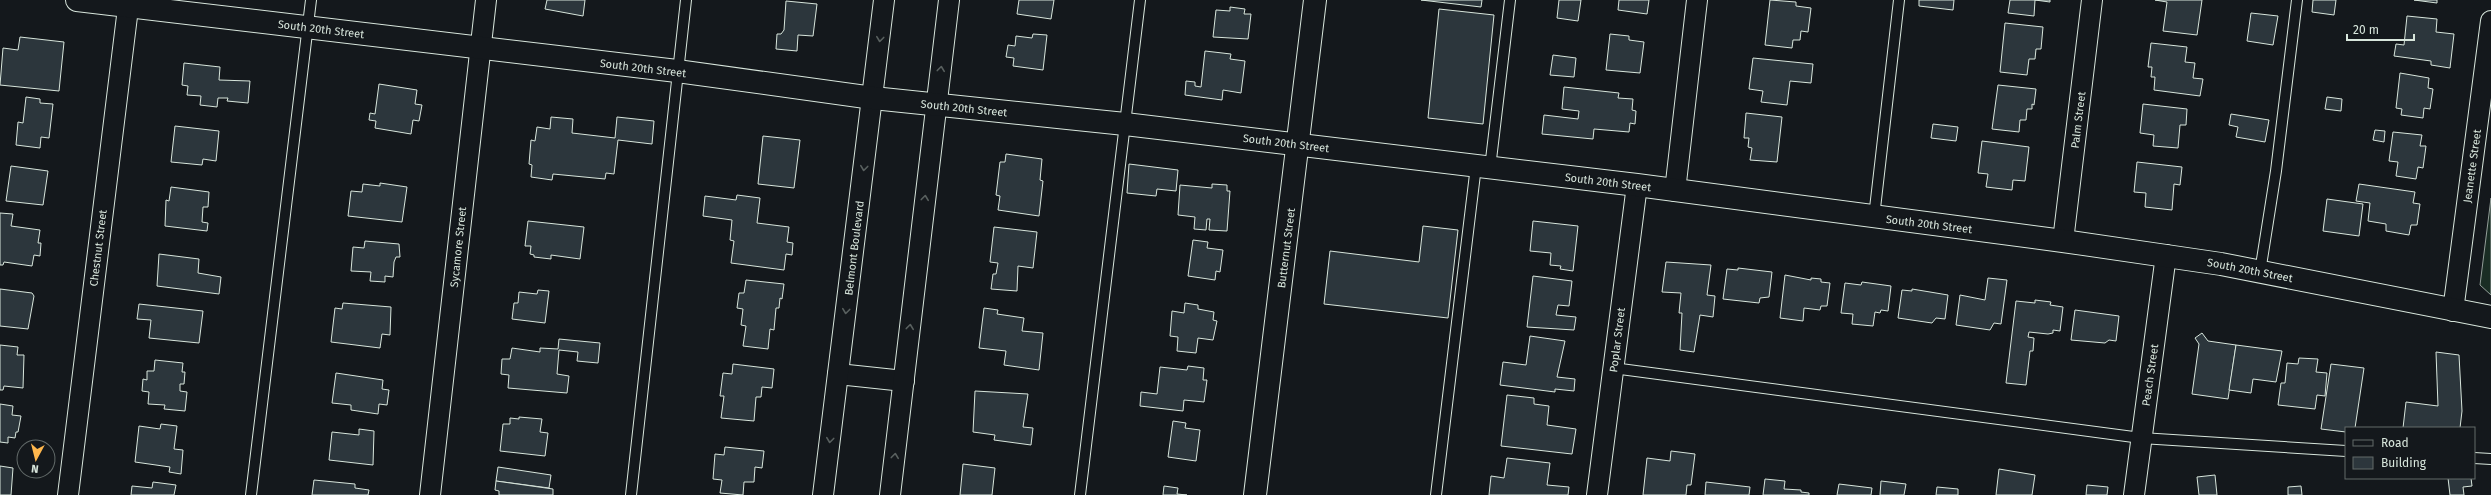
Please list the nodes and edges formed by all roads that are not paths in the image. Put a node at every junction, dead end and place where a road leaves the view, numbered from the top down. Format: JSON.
{"nodes":[{"id":1,"x":77,"y":0,"type":"edge"},
{"id":2,"x":311,"y":0,"type":"edge"},
{"id":3,"x":486,"y":0,"type":"edge"},
{"id":4,"x":686,"y":0,"type":"edge"},
{"id":5,"x":884,"y":0,"type":"edge"},
{"id":6,"x":949,"y":0,"type":"edge"},
{"id":7,"x":1140,"y":0,"type":"edge"},
{"id":8,"x":1315,"y":0,"type":"edge"},
{"id":9,"x":1510,"y":0,"type":"edge"},
{"id":10,"x":1697,"y":0,"type":"edge"},
{"id":11,"x":1900,"y":0,"type":"edge"},
{"id":12,"x":2092,"y":0,"type":"edge"},
{"id":13,"x":2297,"y":0,"type":"edge"},
{"id":14,"x":129,"y":3,"type":"edge"},
{"id":15,"x":2491,"y":21,"type":"edge"},
{"id":16,"x":308,"y":28,"type":"junction"},
{"id":17,"x":2489,"y":46,"type":"edge"},
{"id":18,"x":480,"y":48,"type":"junction"},
{"id":19,"x":677,"y":71,"type":"junction"},
{"id":20,"x":872,"y":98,"type":"junction"},
{"id":21,"x":936,"y":105,"type":"junction"},
{"id":22,"x":1125,"y":124,"type":"junction"},
{"id":23,"x":1298,"y":144,"type":"junction"},
{"id":24,"x":1483,"y":167,"type":"junction"},
{"id":25,"x":1637,"y":185,"type":"junction"},
{"id":26,"x":1675,"y":191,"type":"junction"},
{"id":27,"x":1874,"y":217,"type":"junction"},
{"id":28,"x":2063,"y":241,"type":"junction"},
{"id":29,"x":2166,"y":255,"type":"junction"},
{"id":30,"x":2260,"y":272,"type":"junction"},
{"id":31,"x":2453,"y":311,"type":"junction"},
{"id":32,"x":2491,"y":318,"type":"edge"},
{"id":33,"x":1613,"y":368,"type":"junction"},
{"id":34,"x":838,"y":374,"type":"junction"},
{"id":35,"x":904,"y":382,"type":"junction"},
{"id":36,"x":2141,"y":438,"type":"junction"},
{"id":37,"x":2345,"y":451,"type":"edge"},
{"id":38,"x":2475,"y":458,"type":"edge"},
{"id":39,"x":2491,"y":459,"type":"edge"},
{"id":40,"x":68,"y":495,"type":"edge"},
{"id":41,"x":251,"y":495,"type":"edge"},
{"id":42,"x":430,"y":495,"type":"edge"},
{"id":43,"x":631,"y":495,"type":"edge"},
{"id":44,"x":823,"y":495,"type":"edge"},
{"id":45,"x":890,"y":495,"type":"edge"},
{"id":46,"x":1080,"y":495,"type":"edge"},
{"id":47,"x":1255,"y":495,"type":"edge"},
{"id":48,"x":1436,"y":495,"type":"edge"},
{"id":49,"x":1597,"y":495,"type":"edge"},
{"id":50,"x":2134,"y":495,"type":"edge"}],
"edges":[{"from":1,"to":14,"type":"street","name":"South 20th Street"},
{"from":2,"to":16,"type":"lane"},
{"from":3,"to":18,"type":"street","name":"Sycamore Street"},
{"from":4,"to":19,"type":"lane"},
{"from":5,"to":20,"type":"street","name":"Belmont Boulevard","one_way":true},
{"from":21,"to":6,"type":"street","one_way":true},
{"from":7,"to":22,"type":"lane"},
{"from":8,"to":23,"type":"street","name":"Butternut Street"},
{"from":9,"to":24,"type":"lane"},
{"from":10,"to":26,"type":"street"},
{"from":11,"to":27,"type":"lane"},
{"from":12,"to":28,"type":"street","name":"Palm Street"},
{"from":13,"to":30,"type":"lane"},
{"from":14,"to":16,"type":"street","name":"South 20th Street"},
{"from":14,"to":40,"type":"street","name":"Chestnut Street"},
{"from":15,"to":17,"type":"street","name":"Jeanette Street"},
{"from":16,"to":18,"type":"street","name":"South 20th Street"},
{"from":16,"to":41,"type":"lane"},
{"from":17,"to":31,"type":"street","name":"Jeanette Street"},
{"from":18,"to":19,"type":"street","name":"South 20th Street"},
{"from":18,"to":42,"type":"street","name":"Sycamore Street"},
{"from":19,"to":20,"type":"street","name":"South 20th Street"},
{"from":19,"to":43,"type":"lane"},
{"from":20,"to":21,"type":"street","name":"South 20th Street"},
{"from":20,"to":34,"type":"street","name":"Belmont Boulevard","one_way":true},
{"from":21,"to":22,"type":"street","name":"South 20th Street"},
{"from":35,"to":21,"type":"street","one_way":true},
{"from":22,"to":23,"type":"street","name":"South 20th Street"},
{"from":22,"to":46,"type":"lane"},
{"from":23,"to":24,"type":"street","name":"South 20th Street"},
{"from":23,"to":47,"type":"street","name":"Butternut Street"},
{"from":24,"to":25,"type":"street","name":"South 20th Street"},
{"from":24,"to":48,"type":"lane"},
{"from":25,"to":26,"type":"street","name":"South 20th Street"},
{"from":25,"to":33,"type":"street","name":"Poplar Street"},
{"from":26,"to":27,"type":"street","name":"South 20th Street"},
{"from":27,"to":28,"type":"street","name":"South 20th Street"},
{"from":28,"to":29,"type":"street","name":"South 20th Street"},
{"from":29,"to":30,"type":"street","name":"South 20th Street"},
{"from":29,"to":36,"type":"street","name":"Peach Street"},
{"from":30,"to":31,"type":"street","name":"South 20th Street"},
{"from":31,"to":32,"type":"street","name":"South 20th Street"},
{"from":33,"to":36,"type":"lane"},
{"from":33,"to":49,"type":"street","name":"Poplar Street"},
{"from":34,"to":35,"type":"street"},
{"from":34,"to":44,"type":"street","name":"Belmont Boulevard","one_way":true},
{"from":45,"to":35,"type":"street","one_way":true},
{"from":36,"to":37,"type":"lane"},
{"from":36,"to":50,"type":"street","name":"Peach Street"},
{"from":38,"to":39,"type":"lane"}]}
